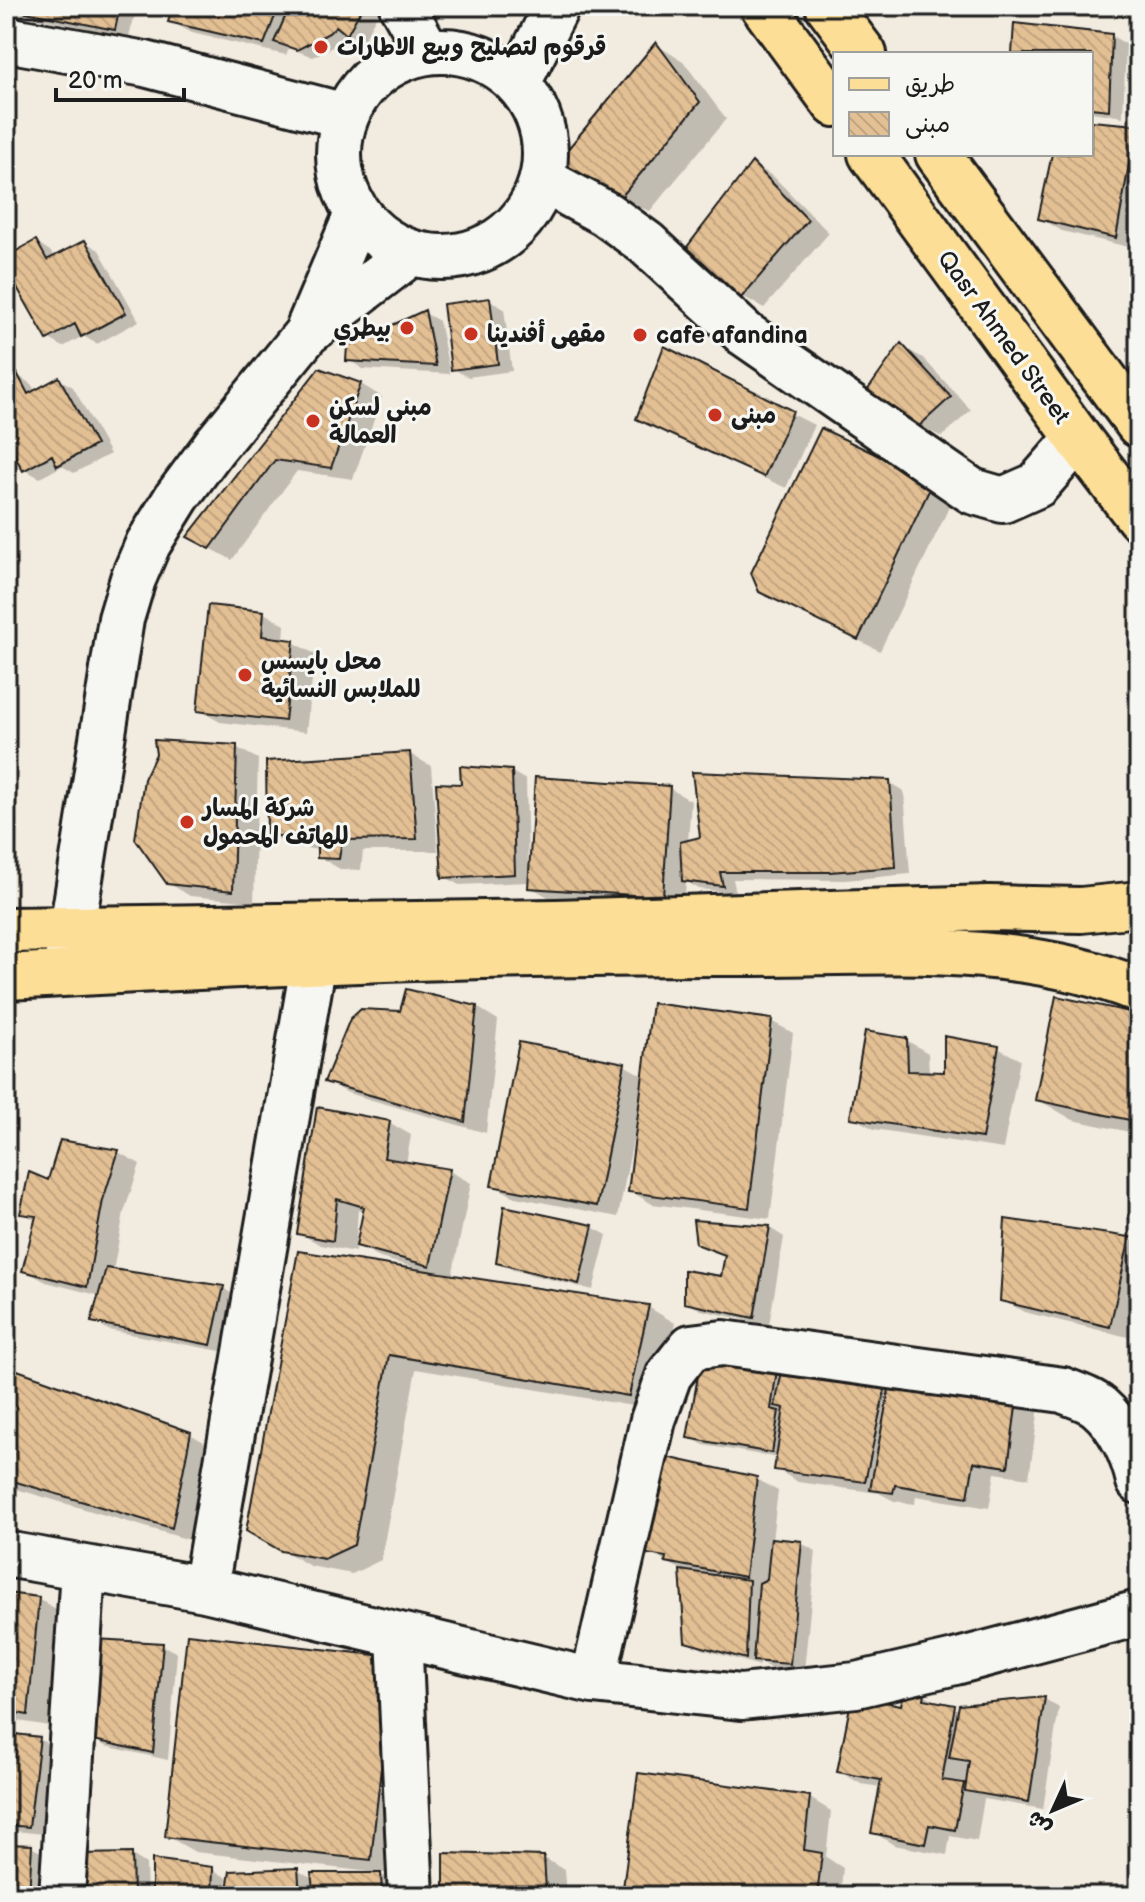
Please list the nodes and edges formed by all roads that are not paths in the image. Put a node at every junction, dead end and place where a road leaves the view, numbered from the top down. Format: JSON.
{"nodes":[{"id":1,"x":402,"y":6,"type":"edge"},
{"id":2,"x":557,"y":6,"type":"edge"},
{"id":3,"x":763,"y":6,"type":"edge"},
{"id":4,"x":828,"y":6,"type":"edge"},
{"id":5,"x":6,"y":39,"type":"edge"},
{"id":6,"x":427,"y":50,"type":"junction"},
{"id":7,"x":862,"y":52,"type":"edge"},
{"id":8,"x":518,"y":83,"type":"junction"},
{"id":9,"x":833,"y":101,"type":"edge"},
{"id":10,"x":345,"y":116,"type":"junction"},
{"id":11,"x":872,"y":156,"type":"edge"},
{"id":12,"x":939,"y":156,"type":"edge"},
{"id":13,"x":543,"y":180,"type":"junction"},
{"id":14,"x":357,"y":214,"type":"junction"},
{"id":15,"x":411,"y":253,"type":"junction"},
{"id":16,"x":307,"y":333,"type":"junction"},
{"id":17,"x":1139,"y":425,"type":"edge"},
{"id":18,"x":1078,"y":438,"type":"junction"},
{"id":19,"x":1139,"y":518,"type":"edge"},
{"id":20,"x":1139,"y":904,"type":"edge"},
{"id":21,"x":73,"y":929,"type":"junction"},
{"id":22,"x":6,"y":930,"type":"edge"},
{"id":23,"x":314,"y":960,"type":"junction"},
{"id":24,"x":65,"y":973,"type":"junction"},
{"id":25,"x":6,"y":977,"type":"edge"},
{"id":26,"x":1139,"y":990,"type":"edge"},
{"id":27,"x":1139,"y":1481,"type":"edge"},
{"id":28,"x":6,"y":1554,"type":"edge"},
{"id":29,"x":83,"y":1569,"type":"junction"},
{"id":30,"x":205,"y":1589,"type":"junction"},
{"id":31,"x":1139,"y":1613,"type":"edge"},
{"id":32,"x":399,"y":1635,"type":"junction"},
{"id":33,"x":593,"y":1681,"type":"junction"},
{"id":34,"x":62,"y":1896,"type":"edge"},
{"id":35,"x":411,"y":1896,"type":"edge"}],
"edges":[{"from":1,"to":6,"type":"street"},
{"from":2,"to":8,"type":"street"},
{"from":3,"to":9,"type":"main road"},
{"from":4,"to":7,"type":"main road"},
{"from":5,"to":10,"type":"street"},
{"from":6,"to":8,"type":"street"},
{"from":6,"to":10,"type":"street"},
{"from":8,"to":13,"type":"street"},
{"from":10,"to":14,"type":"street"},
{"from":11,"to":18,"type":"main road","name":"Qasr Ahmed Street"},
{"from":12,"to":17,"type":"main road"},
{"from":13,"to":15,"type":"street"},
{"from":13,"to":18,"type":"street"},
{"from":14,"to":15,"type":"street"},
{"from":14,"to":16,"type":"street"},
{"from":15,"to":16,"type":"street"},
{"from":16,"to":21,"type":"street"},
{"from":18,"to":19,"type":"main road","name":"Qasr Ahmed Street"},
{"from":20,"to":21,"type":"main road"},
{"from":21,"to":22,"type":"main road"},
{"from":21,"to":24,"type":"street"},
{"from":23,"to":24,"type":"main road"},
{"from":23,"to":26,"type":"main road"},
{"from":23,"to":30,"type":"street"},
{"from":24,"to":25,"type":"main road"},
{"from":27,"to":33,"type":"street"},
{"from":28,"to":29,"type":"street"},
{"from":29,"to":30,"type":"street"},
{"from":29,"to":34,"type":"street"},
{"from":30,"to":32,"type":"street"},
{"from":31,"to":33,"type":"street"},
{"from":32,"to":33,"type":"street"},
{"from":32,"to":35,"type":"street"}]}
